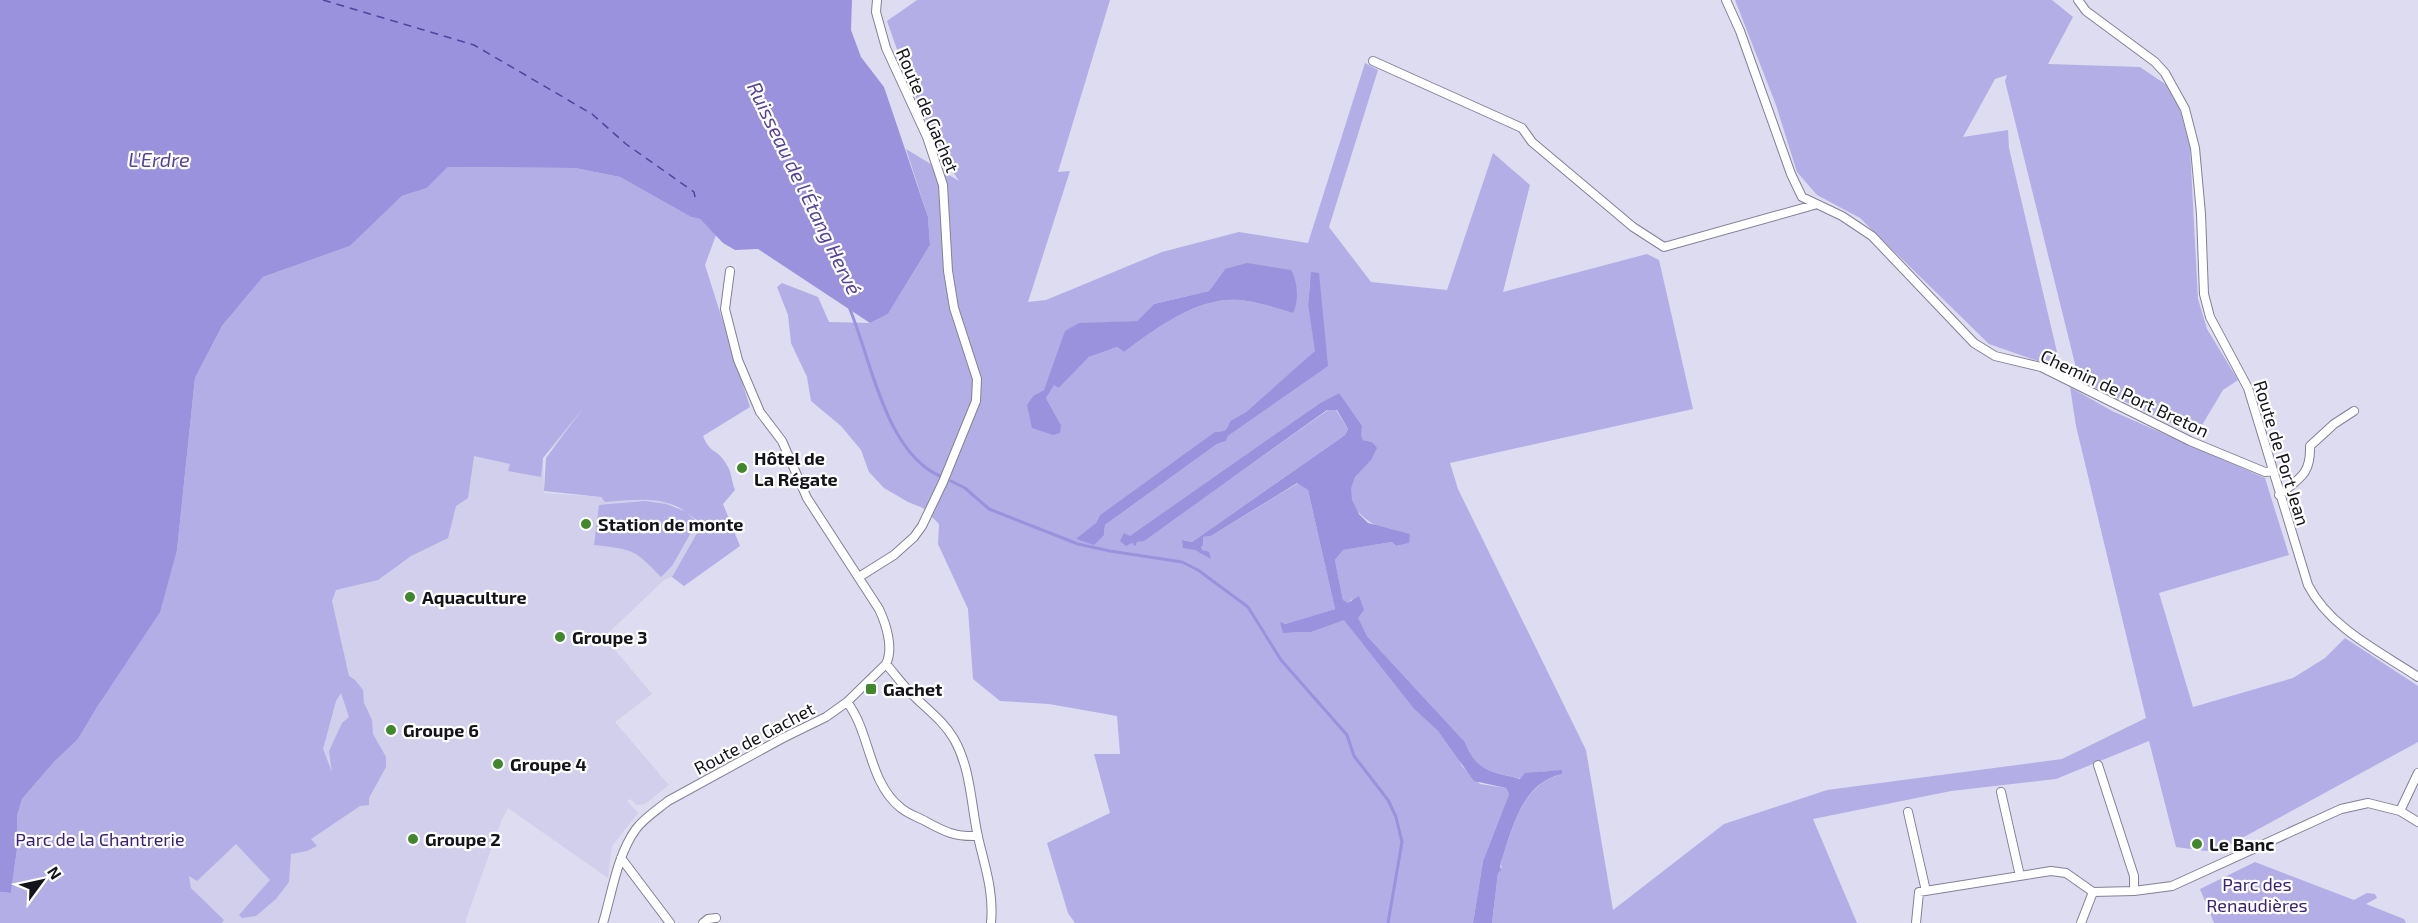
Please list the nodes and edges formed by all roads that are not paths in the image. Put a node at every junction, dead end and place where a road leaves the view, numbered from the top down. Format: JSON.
{"nodes":[{"id":1,"x":877,"y":0,"type":"edge"},
{"id":2,"x":1726,"y":0,"type":"edge"},
{"id":3,"x":2078,"y":0,"type":"edge"},
{"id":4,"x":1374,"y":61,"type":"dead end"},
{"id":5,"x":1814,"y":204,"type":"junction"},
{"id":6,"x":730,"y":271,"type":"dead end"},
{"id":7,"x":2354,"y":411,"type":"dead end"},
{"id":8,"x":2272,"y":471,"type":"junction"},
{"id":9,"x":2280,"y":495,"type":"junction"},
{"id":10,"x":859,"y":577,"type":"junction"},
{"id":11,"x":886,"y":664,"type":"junction"},
{"id":12,"x":2418,"y":677,"type":"edge"},
{"id":13,"x":847,"y":702,"type":"junction"},
{"id":14,"x":2098,"y":765,"type":"dead end"},
{"id":15,"x":2418,"y":773,"type":"edge"},
{"id":16,"x":2001,"y":792,"type":"dead end"},
{"id":17,"x":2400,"y":811,"type":"junction"},
{"id":18,"x":1908,"y":812,"type":"dead end"},
{"id":19,"x":2418,"y":822,"type":"edge"},
{"id":20,"x":978,"y":836,"type":"junction"},
{"id":21,"x":621,"y":858,"type":"junction"},
{"id":22,"x":2020,"y":876,"type":"junction"},
{"id":23,"x":1926,"y":891,"type":"junction"},
{"id":24,"x":2134,"y":891,"type":"junction"},
{"id":25,"x":2093,"y":892,"type":"junction"},
{"id":26,"x":716,"y":918,"type":"dead end"},
{"id":27,"x":603,"y":923,"type":"edge"},
{"id":28,"x":670,"y":923,"type":"edge"},
{"id":29,"x":703,"y":923,"type":"edge"},
{"id":30,"x":991,"y":923,"type":"edge"},
{"id":31,"x":1916,"y":923,"type":"edge"},
{"id":32,"x":2081,"y":923,"type":"edge"}],
"edges":[{"from":1,"to":10,"type":"street","name":"Route de Gachet"},
{"from":2,"to":5,"type":"street","name":"Chemin de Port Breton"},
{"from":3,"to":8,"type":"street","name":"Route de Port Jean"},
{"from":4,"to":5,"type":"street"},
{"from":5,"to":8,"type":"street","name":"Chemin de Port Breton"},
{"from":6,"to":10,"type":"street"},
{"from":7,"to":9,"type":"street"},
{"from":8,"to":9,"type":"street","name":"Route de Port Jean"},
{"from":9,"to":12,"type":"street","name":"Route de Port Jean"},
{"from":10,"to":11,"type":"street"},
{"from":11,"to":13,"type":"street","name":"Route de Gachet"},
{"from":11,"to":20,"type":"street"},
{"from":13,"to":20,"type":"street"},
{"from":13,"to":21,"type":"street","name":"Route de Gachet"},
{"from":14,"to":24,"type":"street"},
{"from":15,"to":17,"type":"street"},
{"from":16,"to":22,"type":"street"},
{"from":17,"to":19,"type":"street"},
{"from":17,"to":24,"type":"street"},
{"from":18,"to":23,"type":"street"},
{"from":20,"to":30,"type":"street"},
{"from":21,"to":27,"type":"street","name":"Route de Gachet"},
{"from":21,"to":28,"type":"street"},
{"from":22,"to":23,"type":"street"},
{"from":22,"to":25,"type":"street"},
{"from":23,"to":31,"type":"street"},
{"from":24,"to":25,"type":"street"},
{"from":25,"to":32,"type":"street"},
{"from":26,"to":29,"type":"street"}]}
